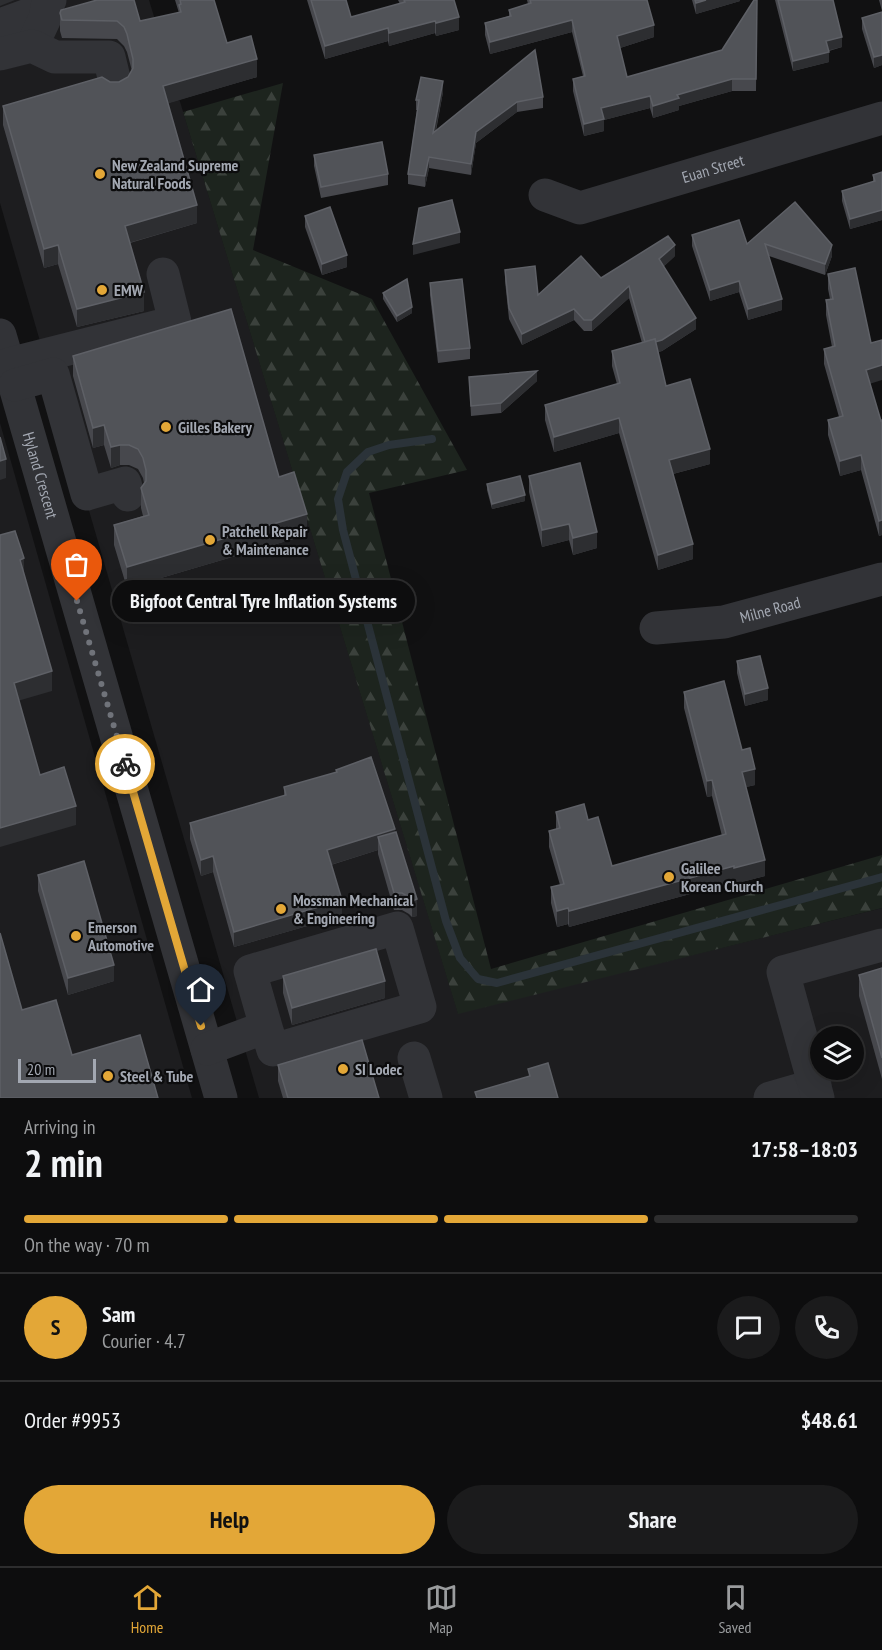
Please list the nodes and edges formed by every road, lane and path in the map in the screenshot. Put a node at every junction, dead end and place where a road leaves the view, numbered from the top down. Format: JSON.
{"nodes":[{"id":1,"x":48,"y":4,"type":"edge"},
{"id":2,"x":0,"y":25,"type":"edge"},
{"id":3,"x":32,"y":46,"type":"junction"},
{"id":4,"x":0,"y":54,"type":"edge"},
{"id":5,"x":115,"y":82,"type":"edge"},
{"id":6,"x":882,"y":118,"type":"edge"},
{"id":7,"x":545,"y":195,"type":"dead end"},
{"id":8,"x":163,"y":274,"type":"dead end"},
{"id":9,"x":8,"y":361,"type":"edge"},
{"id":10,"x":128,"y":495,"type":"dead end"},
{"id":11,"x":882,"y":579,"type":"edge"},
{"id":12,"x":656,"y":628,"type":"dead end"},
{"id":13,"x":882,"y":945,"type":"edge"},
{"id":14,"x":266,"y":1027,"type":"junction"},
{"id":15,"x":207,"y":1049,"type":"junction"},
{"id":16,"x":414,"y":1058,"type":"dead end"},
{"id":17,"x":817,"y":1092,"type":"edge"},
{"id":18,"x":222,"y":1098,"type":"edge"},
{"id":19,"x":426,"y":1098,"type":"edge"},
{"id":20,"x":770,"y":1098,"type":"edge"}],
"edges":[{"from":1,"to":2,"type":"street"},
{"from":1,"to":3,"type":"street"},
{"from":3,"to":4,"type":"street"},
{"from":3,"to":5,"type":"street"},
{"from":6,"to":7,"type":"street","name":"Euan Street"},
{"from":8,"to":9,"type":"street"},
{"from":9,"to":10,"type":"street"},
{"from":9,"to":15,"type":"street","name":"Hyland Crescent"},
{"from":11,"to":12,"type":"street","name":"Milne Road"},
{"from":13,"to":17,"type":"street"},
{"from":14,"to":14,"type":"street"},
{"from":14,"to":15,"type":"street"},
{"from":15,"to":18,"type":"street","name":"Hyland Crescent"},
{"from":16,"to":19,"type":"street"},
{"from":17,"to":20,"type":"street"}]}
